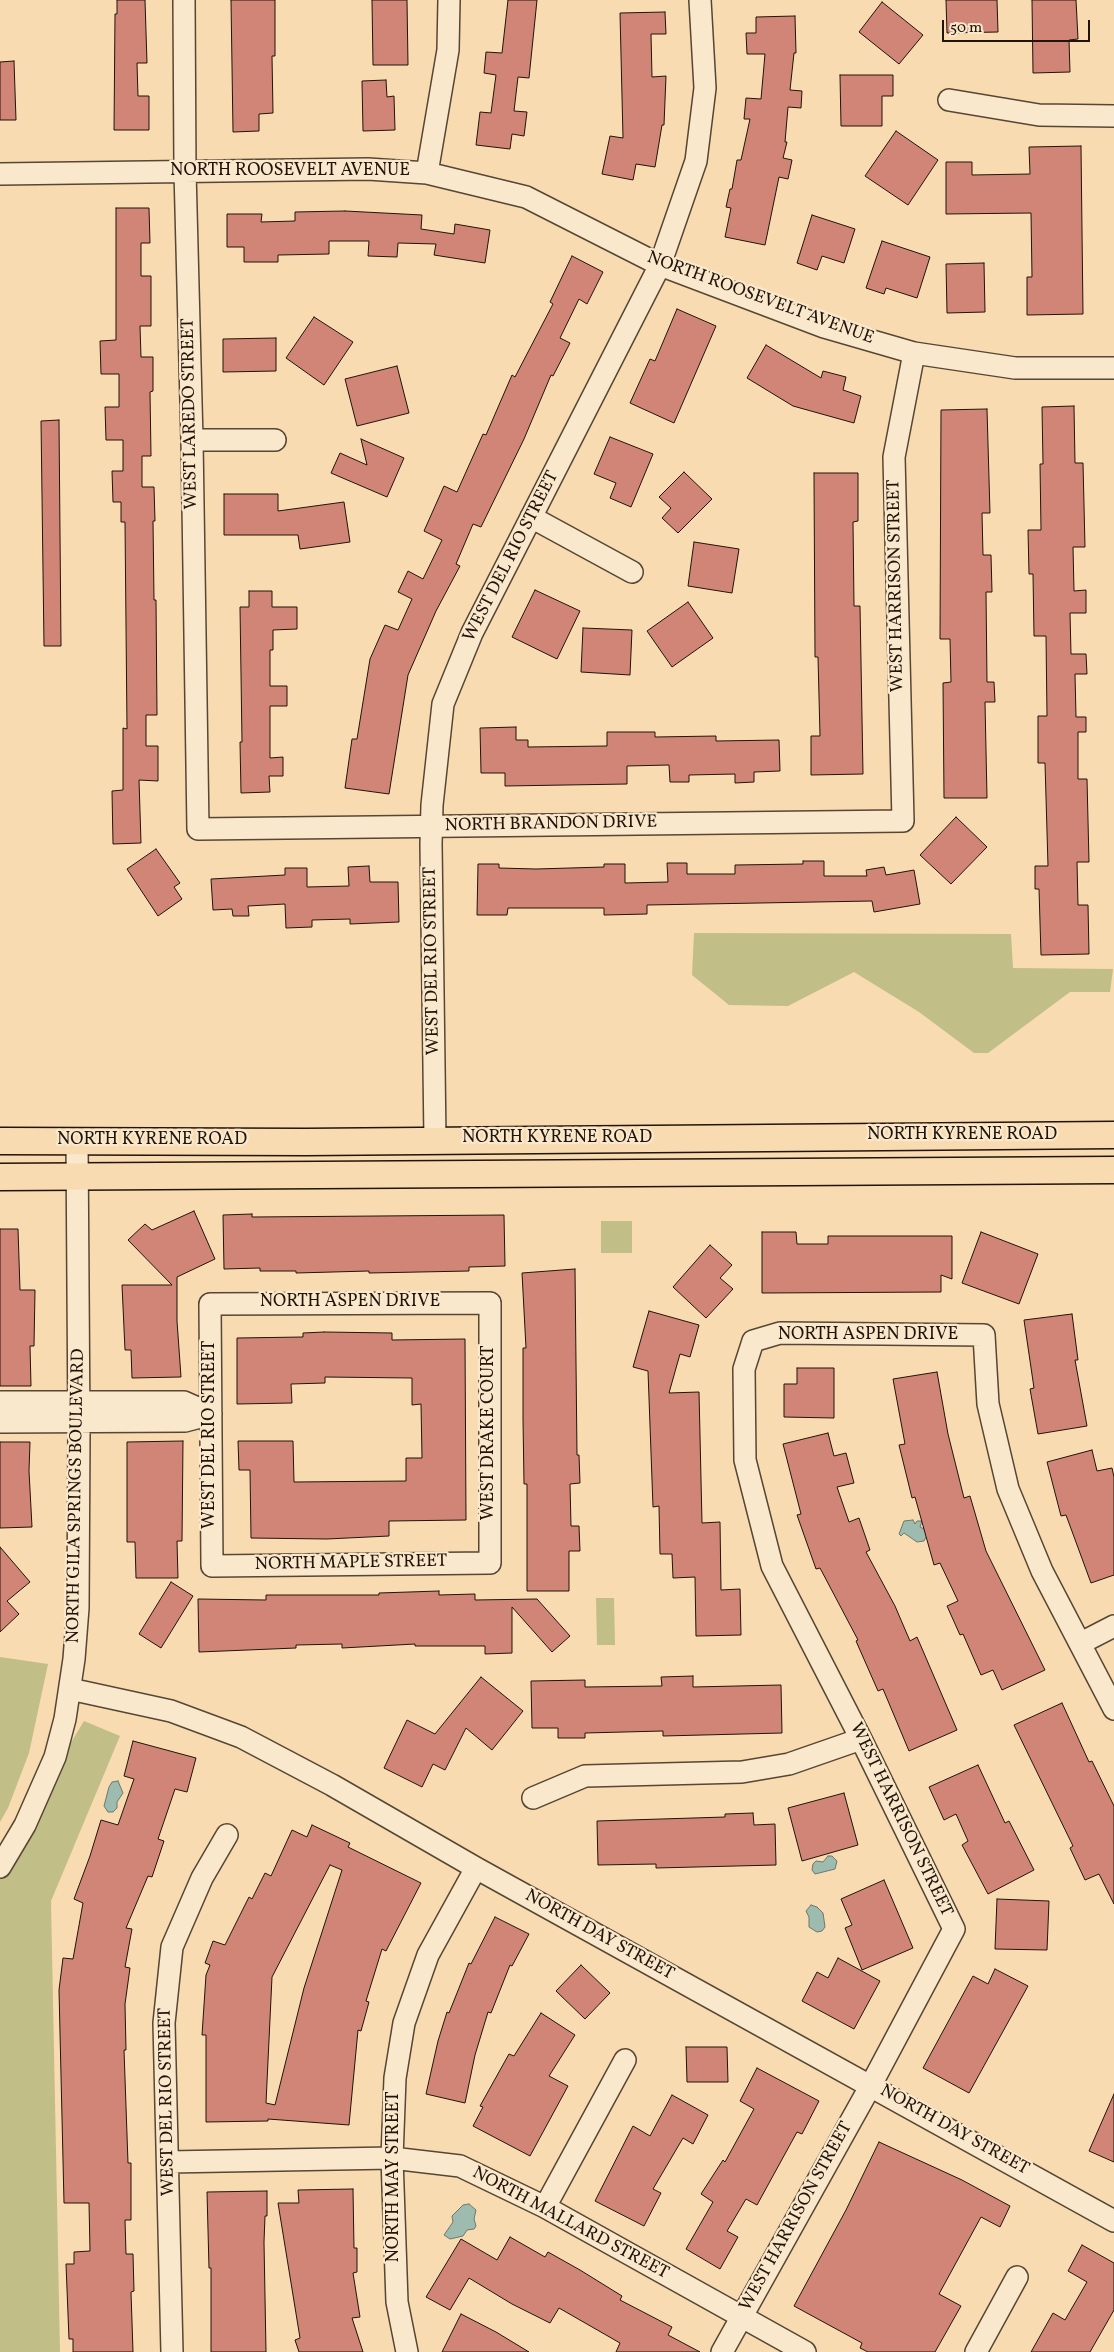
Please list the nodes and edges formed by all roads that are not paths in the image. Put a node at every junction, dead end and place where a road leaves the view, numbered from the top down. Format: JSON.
{"nodes":[{"id":1,"x":184,"y":0,"type":"edge"},
{"id":2,"x":449,"y":0,"type":"edge"},
{"id":3,"x":700,"y":0,"type":"edge"},
{"id":4,"x":949,"y":100,"type":"dead end"},
{"id":5,"x":1114,"y":116,"type":"edge"},
{"id":6,"x":186,"y":170,"type":"junction"},
{"id":7,"x":427,"y":173,"type":"junction"},
{"id":8,"x":0,"y":174,"type":"edge"},
{"id":9,"x":660,"y":265,"type":"junction"},
{"id":10,"x":914,"y":353,"type":"junction"},
{"id":11,"x":1114,"y":368,"type":"edge"},
{"id":12,"x":192,"y":440,"type":"junction"},
{"id":13,"x":275,"y":440,"type":"dead end"},
{"id":14,"x":531,"y":518,"type":"junction"},
{"id":15,"x":632,"y":572,"type":"dead end"},
{"id":16,"x":903,"y":821,"type":"joint"},
{"id":17,"x":432,"y":826,"type":"junction"},
{"id":18,"x":198,"y":829,"type":"joint"},
{"id":19,"x":1114,"y":1135,"type":"edge"},
{"id":20,"x":435,"y":1140,"type":"junction"},
{"id":21,"x":0,"y":1141,"type":"edge"},
{"id":22,"x":77,"y":1141,"type":"junction"},
{"id":23,"x":1114,"y":1170,"type":"edge"},
{"id":24,"x":76,"y":1176,"type":"junction"},
{"id":25,"x":0,"y":1177,"type":"edge"},
{"id":26,"x":490,"y":1303,"type":"joint"},
{"id":27,"x":210,"y":1304,"type":"joint"},
{"id":28,"x":754,"y":1341,"type":"joint"},
{"id":29,"x":0,"y":1402,"type":"edge"},
{"id":30,"x":79,"y":1411,"type":"junction"},
{"id":31,"x":211,"y":1414,"type":"junction"},
{"id":32,"x":0,"y":1422,"type":"edge"},
{"id":33,"x":490,"y":1562,"type":"joint"},
{"id":34,"x":212,"y":1566,"type":"joint"},
{"id":35,"x":1114,"y":1626,"type":"edge"},
{"id":36,"x":1081,"y":1643,"type":"junction"},
{"id":37,"x":70,"y":1689,"type":"junction"},
{"id":38,"x":1114,"y":1709,"type":"edge"},
{"id":39,"x":861,"y":1739,"type":"junction"},
{"id":40,"x":533,"y":1798,"type":"dead end"},
{"id":41,"x":227,"y":1835,"type":"dead end"},
{"id":42,"x":0,"y":1867,"type":"edge"},
{"id":43,"x":476,"y":1868,"type":"junction"},
{"id":44,"x":625,"y":2060,"type":"dead end"},
{"id":45,"x":871,"y":2085,"type":"junction"},
{"id":46,"x":392,"y":2158,"type":"junction"},
{"id":47,"x":168,"y":2162,"type":"junction"},
{"id":48,"x":545,"y":2207,"type":"junction"},
{"id":49,"x":1114,"y":2221,"type":"edge"},
{"id":50,"x":1017,"y":2278,"type":"dead end"},
{"id":51,"x":742,"y":2317,"type":"junction"},
{"id":52,"x":172,"y":2352,"type":"edge"},
{"id":53,"x":407,"y":2352,"type":"edge"},
{"id":54,"x":722,"y":2352,"type":"edge"},
{"id":55,"x":805,"y":2352,"type":"edge"},
{"id":56,"x":976,"y":2352,"type":"edge"}],
"edges":[{"from":1,"to":6,"type":"street","name":"WEST LAREDO STREET"},
{"from":2,"to":7,"type":"street"},
{"from":3,"to":9,"type":"street","name":"WEST DEL RIO STREET"},
{"from":4,"to":5,"type":"street"},
{"from":6,"to":7,"type":"street","name":"NORTH ROOSEVELT AVENUE"},
{"from":6,"to":8,"type":"street","name":"NORTH ROOSEVELT AVENUE"},
{"from":6,"to":12,"type":"street","name":"WEST LAREDO STREET"},
{"from":7,"to":9,"type":"street","name":"NORTH ROOSEVELT AVENUE"},
{"from":9,"to":10,"type":"street","name":"NORTH ROOSEVELT AVENUE"},
{"from":9,"to":14,"type":"street","name":"WEST DEL RIO STREET"},
{"from":10,"to":11,"type":"street","name":"NORTH ROOSEVELT AVENUE"},
{"from":10,"to":16,"type":"street","name":"WEST HARRISON STREET"},
{"from":12,"to":13,"type":"street"},
{"from":12,"to":18,"type":"street","name":"WEST LAREDO STREET"},
{"from":14,"to":15,"type":"street"},
{"from":14,"to":17,"type":"street","name":"WEST DEL RIO STREET"},
{"from":16,"to":17,"type":"street","name":"NORTH BRANDON DRIVE"},
{"from":17,"to":18,"type":"street","name":"NORTH BRANDON DRIVE"},
{"from":17,"to":20,"type":"street","name":"WEST DEL RIO STREET"},
{"from":19,"to":20,"type":"main road","name":"NORTH KYRENE ROAD"},
{"from":20,"to":22,"type":"main road","name":"NORTH KYRENE ROAD"},
{"from":21,"to":22,"type":"main road","name":"NORTH KYRENE ROAD"},
{"from":22,"to":24,"type":"street","name":"NORTH GILA SPRINGS BOULEVARD"},
{"from":23,"to":24,"type":"main road","name":"NORTH KYRENE ROAD"},
{"from":24,"to":25,"type":"main road","name":"NORTH KYRENE ROAD"},
{"from":24,"to":30,"type":"street","name":"NORTH GILA SPRINGS BOULEVARD"},
{"from":26,"to":27,"type":"street","name":"NORTH ASPEN DRIVE"},
{"from":26,"to":33,"type":"street","name":"WEST DRAKE COURT"},
{"from":27,"to":31,"type":"street","name":"WEST DEL RIO STREET"},
{"from":28,"to":36,"type":"street","name":"NORTH ASPEN DRIVE"},
{"from":28,"to":39,"type":"street","name":"WEST HARRISON STREET"},
{"from":29,"to":30,"type":"street"},
{"from":30,"to":31,"type":"street"},
{"from":30,"to":32,"type":"street"},
{"from":30,"to":37,"type":"street","name":"NORTH GILA SPRINGS BOULEVARD"},
{"from":31,"to":34,"type":"street","name":"WEST DEL RIO STREET"},
{"from":33,"to":34,"type":"street","name":"NORTH MAPLE STREET"},
{"from":35,"to":36,"type":"street"},
{"from":36,"to":38,"type":"street"},
{"from":37,"to":42,"type":"street","name":"NORTH GILA SPRINGS BOULEVARD"},
{"from":37,"to":43,"type":"street","name":"NORTH DAY STREET"},
{"from":39,"to":40,"type":"street"},
{"from":39,"to":45,"type":"street","name":"WEST HARRISON STREET"},
{"from":41,"to":47,"type":"street","name":"WEST DEL RIO STREET"},
{"from":43,"to":45,"type":"street","name":"NORTH DAY STREET"},
{"from":43,"to":46,"type":"street","name":"NORTH MAY STREET"},
{"from":44,"to":48,"type":"street"},
{"from":45,"to":49,"type":"street","name":"NORTH DAY STREET"},
{"from":45,"to":51,"type":"street","name":"WEST HARRISON STREET"},
{"from":46,"to":47,"type":"street","name":"NORTH MALLARD STREET"},
{"from":46,"to":48,"type":"street","name":"NORTH MALLARD STREET"},
{"from":46,"to":53,"type":"street","name":"NORTH MAY STREET"},
{"from":47,"to":52,"type":"street","name":"WEST DEL RIO STREET"},
{"from":48,"to":51,"type":"street","name":"NORTH MALLARD STREET"},
{"from":50,"to":56,"type":"street"},
{"from":51,"to":54,"type":"street","name":"WEST HARRISON STREET"},
{"from":51,"to":55,"type":"street","name":"NORTH MALLARD STREET"}]}
